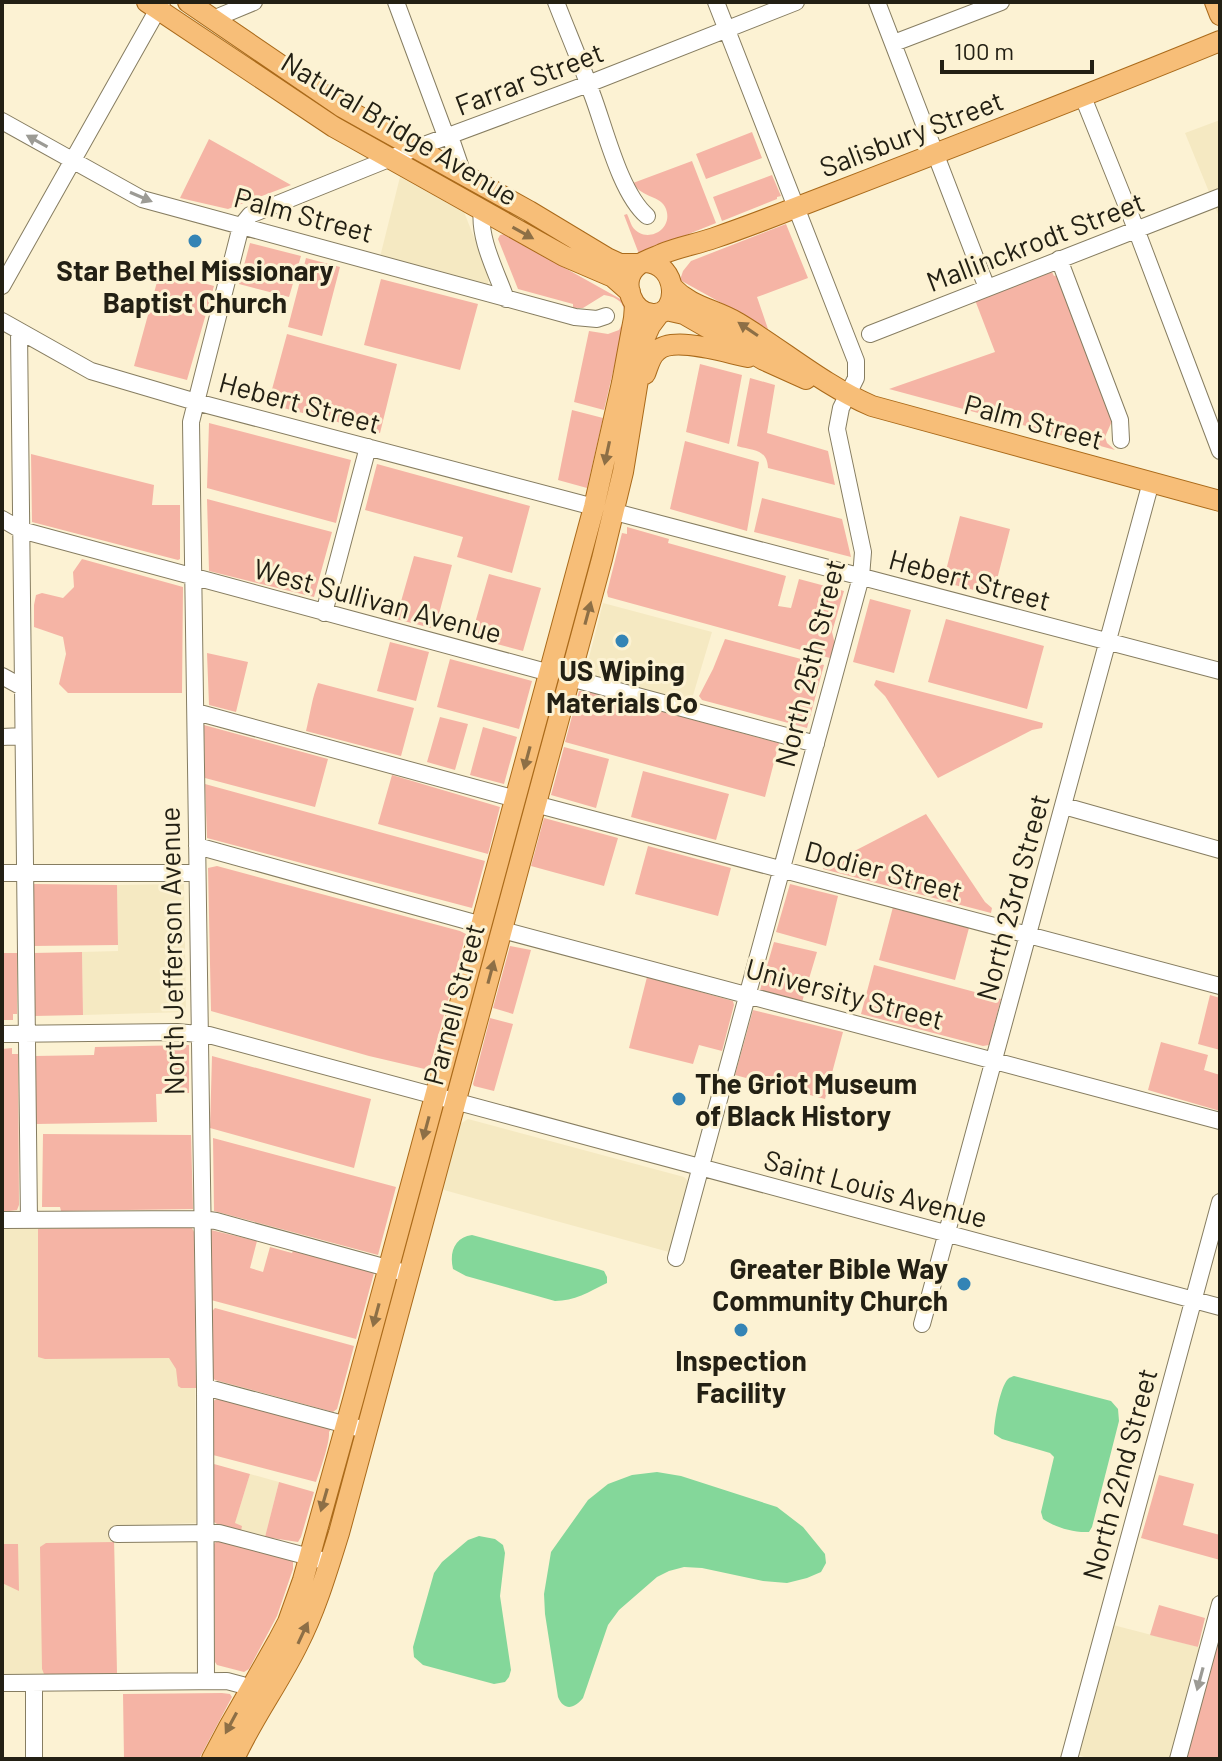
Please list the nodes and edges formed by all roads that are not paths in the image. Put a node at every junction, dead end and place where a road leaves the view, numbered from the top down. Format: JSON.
{"nodes":[{"id":1,"x":188,"y":2,"type":"edge"},
{"id":2,"x":254,"y":2,"type":"edge"},
{"id":3,"x":396,"y":2,"type":"edge"},
{"id":4,"x":556,"y":2,"type":"edge"},
{"id":5,"x":716,"y":2,"type":"edge"},
{"id":6,"x":796,"y":2,"type":"edge"},
{"id":7,"x":877,"y":2,"type":"edge"},
{"id":8,"x":1001,"y":2,"type":"edge"},
{"id":9,"x":1215,"y":2,"type":"edge"},
{"id":10,"x":156,"y":4,"type":"edge"},
{"id":11,"x":1220,"y":15,"type":"edge"},
{"id":12,"x":213,"y":19,"type":"junction"},
{"id":13,"x":726,"y":29,"type":"junction"},
{"id":14,"x":1220,"y":41,"type":"edge"},
{"id":15,"x":894,"y":43,"type":"junction"},
{"id":16,"x":273,"y":59,"type":"junction"},
{"id":17,"x":588,"y":84,"type":"junction"},
{"id":18,"x":282,"y":92,"type":"junction"},
{"id":19,"x":1083,"y":97,"type":"junction"},
{"id":20,"x":2,"y":121,"type":"edge"},
{"id":21,"x":450,"y":136,"type":"junction"},
{"id":22,"x":416,"y":148,"type":"junction"},
{"id":23,"x":936,"y":153,"type":"junction"},
{"id":24,"x":390,"y":158,"type":"junction"},
{"id":25,"x":72,"y":161,"type":"junction"},
{"id":26,"x":463,"y":174,"type":"junction"},
{"id":27,"x":1220,"y":197,"type":"edge"},
{"id":28,"x":796,"y":207,"type":"junction"},
{"id":29,"x":482,"y":210,"type":"junction"},
{"id":30,"x":529,"y":211,"type":"junction"},
{"id":31,"x":647,"y":216,"type":"dead end"},
{"id":32,"x":241,"y":226,"type":"junction"},
{"id":33,"x":1136,"y":229,"type":"junction"},
{"id":34,"x":710,"y":239,"type":"junction"},
{"id":35,"x":1059,"y":259,"type":"junction"},
{"id":36,"x":642,"y":263,"type":"junction"},
{"id":37,"x":671,"y":283,"type":"junction"},
{"id":38,"x":2,"y":286,"type":"edge"},
{"id":39,"x":987,"y":288,"type":"junction"},
{"id":40,"x":632,"y":298,"type":"junction"},
{"id":41,"x":506,"y":299,"type":"junction"},
{"id":42,"x":662,"y":312,"type":"junction"},
{"id":43,"x":606,"y":316,"type":"dead end"},
{"id":44,"x":2,"y":321,"type":"edge"},
{"id":45,"x":19,"y":331,"type":"junction"},
{"id":46,"x":870,"y":334,"type":"dead end"},
{"id":47,"x":764,"y":360,"type":"junction"},
{"id":48,"x":842,"y":392,"type":"junction"},
{"id":49,"x":196,"y":402,"type":"junction"},
{"id":50,"x":634,"y":409,"type":"junction"},
{"id":51,"x":1121,"y":440,"type":"dead end"},
{"id":52,"x":368,"y":447,"type":"junction"},
{"id":53,"x":1220,"y":451,"type":"edge"},
{"id":54,"x":1151,"y":482,"type":"junction"},
{"id":55,"x":1220,"y":501,"type":"edge"},
{"id":56,"x":594,"y":507,"type":"junction"},
{"id":57,"x":615,"y":512,"type":"junction"},
{"id":58,"x":2,"y":519,"type":"edge"},
{"id":59,"x":21,"y":530,"type":"junction"},
{"id":60,"x":861,"y":577,"type":"junction"},
{"id":61,"x":193,"y":578,"type":"junction"},
{"id":62,"x":324,"y":613,"type":"junction"},
{"id":63,"x":1108,"y":642,"type":"junction"},
{"id":64,"x":1220,"y":671,"type":"edge"},
{"id":65,"x":550,"y":673,"type":"junction"},
{"id":66,"x":2,"y":676,"type":"edge"},
{"id":67,"x":570,"y":678,"type":"junction"},
{"id":68,"x":22,"y":687,"type":"junction"},
{"id":69,"x":196,"y":712,"type":"junction"},
{"id":70,"x":23,"y":736,"type":"junction"},
{"id":71,"x":2,"y":737,"type":"edge"},
{"id":72,"x":816,"y":744,"type":"junction"},
{"id":73,"x":526,"y":802,"type":"junction"},
{"id":74,"x":1064,"y":806,"type":"junction"},
{"id":75,"x":197,"y":846,"type":"junction"},
{"id":76,"x":1220,"y":850,"type":"edge"},
{"id":77,"x":782,"y":870,"type":"junction"},
{"id":78,"x":2,"y":873,"type":"edge"},
{"id":79,"x":25,"y":873,"type":"junction"},
{"id":80,"x":197,"y":873,"type":"junction"},
{"id":81,"x":492,"y":927,"type":"junction"},
{"id":82,"x":1029,"y":935,"type":"junction"},
{"id":83,"x":469,"y":972,"type":"junction"},
{"id":84,"x":1220,"y":986,"type":"edge"},
{"id":85,"x":748,"y":994,"type":"junction"},
{"id":86,"x":26,"y":1033,"type":"junction"},
{"id":87,"x":200,"y":1033,"type":"junction"},
{"id":88,"x":2,"y":1034,"type":"edge"},
{"id":89,"x":994,"y":1060,"type":"junction"},
{"id":90,"x":434,"y":1096,"type":"junction"},
{"id":91,"x":455,"y":1101,"type":"junction"},
{"id":92,"x":1220,"y":1121,"type":"edge"},
{"id":93,"x":701,"y":1168,"type":"junction"},
{"id":94,"x":1220,"y":1202,"type":"edge"},
{"id":95,"x":202,"y":1219,"type":"junction"},
{"id":96,"x":2,"y":1220,"type":"edge"},
{"id":97,"x":29,"y":1220,"type":"junction"},
{"id":98,"x":947,"y":1234,"type":"junction"},
{"id":99,"x":676,"y":1258,"type":"dead end"},
{"id":100,"x":389,"y":1268,"type":"junction"},
{"id":101,"x":409,"y":1274,"type":"junction"},
{"id":102,"x":1193,"y":1300,"type":"junction"},
{"id":103,"x":1220,"y":1307,"type":"edge"},
{"id":104,"x":922,"y":1324,"type":"dead end"},
{"id":105,"x":205,"y":1387,"type":"junction"},
{"id":106,"x":356,"y":1428,"type":"junction"},
{"id":107,"x":204,"y":1533,"type":"junction"},
{"id":108,"x":117,"y":1534,"type":"dead end"},
{"id":109,"x":309,"y":1556,"type":"junction"},
{"id":110,"x":330,"y":1562,"type":"junction"},
{"id":111,"x":1220,"y":1604,"type":"edge"},
{"id":112,"x":206,"y":1681,"type":"junction"},
{"id":113,"x":2,"y":1683,"type":"edge"},
{"id":114,"x":34,"y":1683,"type":"junction"},
{"id":115,"x":259,"y":1694,"type":"junction"},
{"id":116,"x":34,"y":1759,"type":"edge"},
{"id":117,"x":212,"y":1759,"type":"edge"},
{"id":118,"x":234,"y":1759,"type":"edge"},
{"id":119,"x":1069,"y":1759,"type":"edge"},
{"id":120,"x":1178,"y":1759,"type":"edge"}],
"edges":[{"from":1,"to":12,"type":"main road","name":"Natural Bridge Avenue"},
{"from":2,"to":12,"type":"street"},
{"from":3,"to":21,"type":"street"},
{"from":4,"to":17,"type":"street"},
{"from":5,"to":13,"type":"street","name":"North 25th Street"},
{"from":6,"to":13,"type":"street","name":"Farrar Street"},
{"from":7,"to":15,"type":"street"},
{"from":8,"to":15,"type":"street"},
{"from":9,"to":11,"type":"main road"},
{"from":10,"to":16,"type":"main road"},
{"from":10,"to":18,"type":"main road","name":"Natural Bridge Avenue"},
{"from":10,"to":25,"type":"street"},
{"from":12,"to":16,"type":"main road","name":"Natural Bridge Avenue"},
{"from":13,"to":17,"type":"street","name":"Farrar Street"},
{"from":13,"to":28,"type":"street","name":"North 25th Street"},
{"from":14,"to":19,"type":"main road","name":"Salisbury Street"},
{"from":15,"to":23,"type":"street"},
{"from":16,"to":22,"type":"main road","name":"Natural Bridge Avenue"},
{"from":17,"to":21,"type":"street","name":"Farrar Street"},
{"from":17,"to":31,"type":"street"},
{"from":18,"to":22,"type":"main road"},
{"from":18,"to":24,"type":"main road","name":"Natural Bridge Avenue"},
{"from":19,"to":23,"type":"main road","name":"Salisbury Street"},
{"from":19,"to":33,"type":"street"},
{"from":25,"to":20,"type":"street","name":"Palm Street","one_way":true},
{"from":21,"to":22,"type":"street","name":"Farrar Street"},
{"from":21,"to":26,"type":"street"},
{"from":22,"to":24,"type":"street","name":"Farrar Street"},
{"from":22,"to":26,"type":"main road","name":"Natural Bridge Avenue"},
{"from":23,"to":28,"type":"main road","name":"Salisbury Street"},
{"from":23,"to":39,"type":"street"},
{"from":24,"to":29,"type":"main road","name":"Natural Bridge Avenue"},
{"from":24,"to":30,"type":"main road"},
{"from":24,"to":32,"type":"street","name":"Farrar Street"},
{"from":25,"to":32,"type":"street","name":"Palm Street","one_way":true},
{"from":25,"to":38,"type":"street"},
{"from":26,"to":30,"type":"main road","name":"Natural Bridge Avenue"},
{"from":27,"to":33,"type":"street","name":"Mallinckrodt Street"},
{"from":28,"to":34,"type":"main road","name":"Salisbury Street"},
{"from":28,"to":48,"type":"street","name":"North 25th Street"},
{"from":29,"to":40,"type":"main road","name":"Natural Bridge Avenue","one_way":true},
{"from":29,"to":41,"type":"street"},
{"from":30,"to":36,"type":"main road","name":"Natural Bridge Avenue"},
{"from":32,"to":41,"type":"street","name":"Palm Street"},
{"from":32,"to":49,"type":"street","name":"North Jefferson Avenue"},
{"from":33,"to":35,"type":"street","name":"Mallinckrodt Street"},
{"from":33,"to":53,"type":"street"},
{"from":34,"to":36,"type":"main road","name":"Salisbury Street"},
{"from":34,"to":37,"type":"main road","name":"Salisbury Street"},
{"from":35,"to":39,"type":"street","name":"Mallinckrodt Street"},
{"from":35,"to":51,"type":"street"},
{"from":36,"to":37,"type":"main road"},
{"from":36,"to":40,"type":"main road"},
{"from":37,"to":42,"type":"main road"},
{"from":48,"to":37,"type":"main road","one_way":true},
{"from":39,"to":46,"type":"street","name":"Mallinckrodt Street"},
{"from":40,"to":42,"type":"main road"},
{"from":40,"to":56,"type":"main road","name":"Parnell Street","one_way":true},
{"from":41,"to":43,"type":"street","name":"Palm Street"},
{"from":42,"to":47,"type":"main road"},
{"from":42,"to":50,"type":"main road","name":"Parnell Street"},
{"from":44,"to":45,"type":"street","name":"Hebert Street"},
{"from":45,"to":49,"type":"street","name":"Hebert Street"},
{"from":45,"to":59,"type":"street"},
{"from":47,"to":48,"type":"main road"},
{"from":47,"to":50,"type":"main road"},
{"from":48,"to":54,"type":"main road","name":"Palm Street"},
{"from":48,"to":60,"type":"street","name":"North 25th Street"},
{"from":49,"to":52,"type":"street","name":"Hebert Street"},
{"from":49,"to":61,"type":"street","name":"North Jefferson Avenue"},
{"from":50,"to":57,"type":"main road","name":"Parnell Street"},
{"from":52,"to":56,"type":"street","name":"Hebert Street"},
{"from":52,"to":62,"type":"street"},
{"from":54,"to":55,"type":"main road","name":"Palm Street"},
{"from":54,"to":63,"type":"street","name":"North 23rd Street"},
{"from":56,"to":65,"type":"main road","name":"Parnell Street"},
{"from":57,"to":60,"type":"street","name":"Hebert Street"},
{"from":67,"to":57,"type":"main road","name":"Parnell Street","one_way":true},
{"from":58,"to":59,"type":"street","name":"West Sullivan Avenue"},
{"from":59,"to":61,"type":"street","name":"West Sullivan Avenue"},
{"from":59,"to":68,"type":"street"},
{"from":60,"to":63,"type":"street","name":"Hebert Street"},
{"from":60,"to":72,"type":"street","name":"North 25th Street"},
{"from":61,"to":62,"type":"street","name":"West Sullivan Avenue"},
{"from":61,"to":69,"type":"street","name":"North Jefferson Avenue"},
{"from":62,"to":65,"type":"street","name":"West Sullivan Avenue"},
{"from":63,"to":64,"type":"street","name":"Hebert Street"},
{"from":63,"to":74,"type":"street","name":"North 23rd Street"},
{"from":65,"to":73,"type":"main road","name":"Parnell Street","one_way":true},
{"from":66,"to":68,"type":"street"},
{"from":67,"to":72,"type":"street"},
{"from":67,"to":73,"type":"main road","name":"Parnell Street"},
{"from":68,"to":70,"type":"street"},
{"from":69,"to":73,"type":"street","name":"Dodier Street"},
{"from":69,"to":75,"type":"street","name":"North Jefferson Avenue"},
{"from":70,"to":71,"type":"street"},
{"from":70,"to":79,"type":"street"},
{"from":72,"to":77,"type":"street","name":"North 25th Street"},
{"from":73,"to":77,"type":"street","name":"Dodier Street"},
{"from":73,"to":81,"type":"main road","name":"Parnell Street"},
{"from":74,"to":76,"type":"street"},
{"from":74,"to":82,"type":"street","name":"North 23rd Street"},
{"from":75,"to":80,"type":"street","name":"North Jefferson Avenue"},
{"from":75,"to":81,"type":"street","name":"University Street"},
{"from":77,"to":82,"type":"street","name":"Dodier Street"},
{"from":77,"to":85,"type":"street","name":"North 25th Street"},
{"from":78,"to":79,"type":"street"},
{"from":79,"to":80,"type":"street"},
{"from":79,"to":86,"type":"street"},
{"from":80,"to":87,"type":"street","name":"North Jefferson Avenue"},
{"from":81,"to":83,"type":"main road","name":"Parnell Street"},
{"from":81,"to":85,"type":"street","name":"University Street"},
{"from":91,"to":81,"type":"main road","name":"Parnell Street","one_way":true},
{"from":82,"to":84,"type":"street","name":"Dodier Street"},
{"from":82,"to":89,"type":"street","name":"North 23rd Street"},
{"from":83,"to":90,"type":"main road","name":"Parnell Street"},
{"from":83,"to":91,"type":"main road"},
{"from":85,"to":89,"type":"street","name":"University Street"},
{"from":85,"to":93,"type":"street","name":"North 25th Street"},
{"from":86,"to":87,"type":"street","name":"Saint Louis Avenue"},
{"from":86,"to":88,"type":"street","name":"Saint Louis Avenue"},
{"from":86,"to":97,"type":"street"},
{"from":87,"to":90,"type":"street","name":"Saint Louis Avenue"},
{"from":87,"to":95,"type":"street","name":"North Jefferson Avenue"},
{"from":89,"to":92,"type":"street","name":"University Street"},
{"from":89,"to":98,"type":"street","name":"North 23rd Street"},
{"from":90,"to":91,"type":"street","name":"Saint Louis Avenue"},
{"from":90,"to":100,"type":"main road","name":"Parnell Street","one_way":true},
{"from":91,"to":93,"type":"street","name":"Saint Louis Avenue"},
{"from":91,"to":101,"type":"main road","name":"Parnell Street"},
{"from":93,"to":98,"type":"street","name":"Saint Louis Avenue"},
{"from":93,"to":99,"type":"street","name":"North 25th Street"},
{"from":94,"to":102,"type":"street","name":"North 22nd Street"},
{"from":95,"to":97,"type":"street"},
{"from":95,"to":100,"type":"street"},
{"from":95,"to":105,"type":"street","name":"North Jefferson Avenue"},
{"from":96,"to":97,"type":"street"},
{"from":98,"to":102,"type":"street","name":"Saint Louis Avenue"},
{"from":98,"to":104,"type":"street","name":"North 23rd Street"},
{"from":100,"to":101,"type":"street"},
{"from":100,"to":106,"type":"main road","name":"Parnell Street","one_way":true},
{"from":101,"to":106,"type":"main road","name":"Parnell Street"},
{"from":102,"to":103,"type":"street","name":"Saint Louis Avenue"},
{"from":102,"to":119,"type":"street","name":"North 22nd Street"},
{"from":105,"to":106,"type":"street"},
{"from":105,"to":107,"type":"street","name":"North Jefferson Avenue"},
{"from":106,"to":109,"type":"main road","name":"Parnell Street","one_way":true},
{"from":106,"to":110,"type":"main road","name":"Parnell Street"},
{"from":107,"to":108,"type":"street"},
{"from":107,"to":109,"type":"street"},
{"from":107,"to":112,"type":"street","name":"North Jefferson Avenue"},
{"from":109,"to":110,"type":"street"},
{"from":109,"to":115,"type":"main road","name":"Parnell Street"},
{"from":115,"to":110,"type":"main road","name":"Parnell Street","one_way":true},
{"from":111,"to":120,"type":"street","one_way":true},
{"from":112,"to":114,"type":"street"},
{"from":112,"to":115,"type":"street"},
{"from":113,"to":114,"type":"street"},
{"from":114,"to":116,"type":"street"},
{"from":115,"to":117,"type":"main road","one_way":true},
{"from":115,"to":118,"type":"main road"}]}
